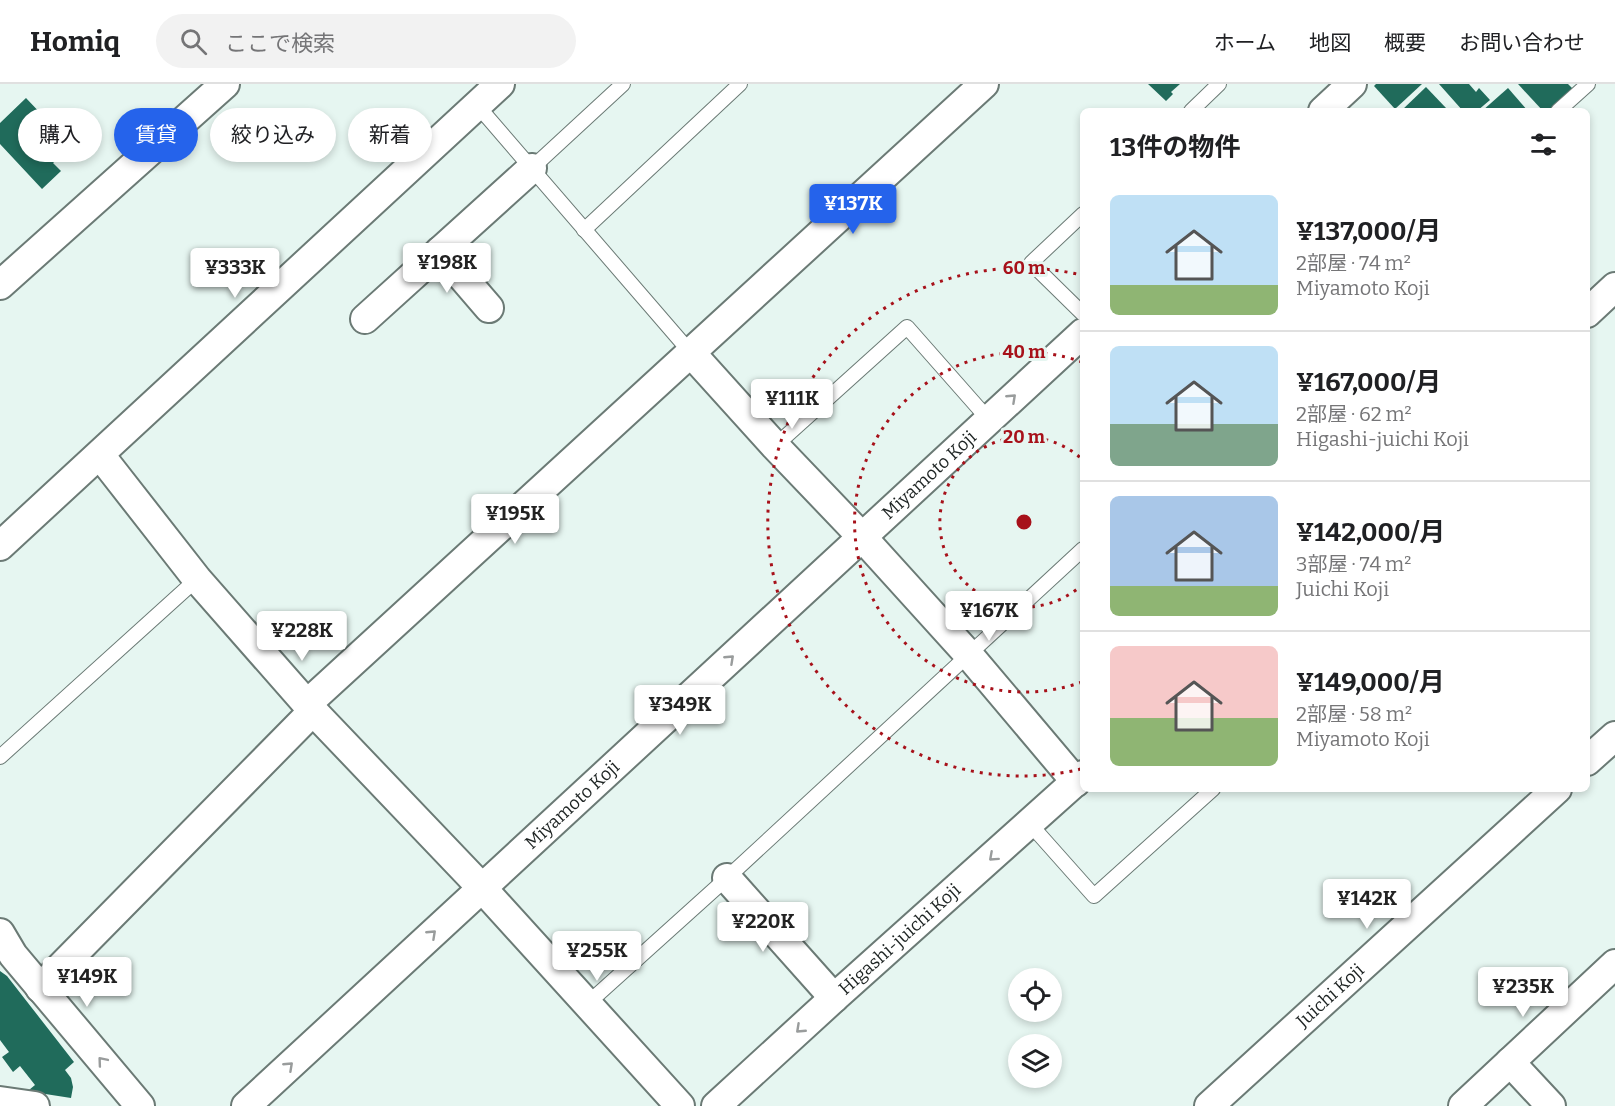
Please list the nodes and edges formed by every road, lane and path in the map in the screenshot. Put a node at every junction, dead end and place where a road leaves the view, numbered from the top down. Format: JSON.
{"nodes":[{"id":1,"x":225,"y":84,"type":"edge"},
{"id":2,"x":500,"y":84,"type":"edge"},
{"id":3,"x":623,"y":84,"type":"edge"},
{"id":4,"x":740,"y":84,"type":"edge"},
{"id":5,"x":984,"y":84,"type":"edge"},
{"id":6,"x":1219,"y":84,"type":"edge"},
{"id":7,"x":1352,"y":84,"type":"edge"},
{"id":8,"x":1588,"y":84,"type":"edge"},
{"id":9,"x":477,"y":105,"type":"junction"},
{"id":10,"x":1194,"y":108,"type":"edge"},
{"id":11,"x":1326,"y":108,"type":"edge"},
{"id":12,"x":1561,"y":108,"type":"edge"},
{"id":13,"x":532,"y":168,"type":"junction"},
{"id":14,"x":1080,"y":217,"type":"edge"},
{"id":15,"x":584,"y":230,"type":"junction"},
{"id":16,"x":440,"y":251,"type":"junction"},
{"id":17,"x":0,"y":285,"type":"edge"},
{"id":18,"x":1615,"y":287,"type":"edge"},
{"id":19,"x":489,"y":308,"type":"dead end"},
{"id":20,"x":1590,"y":310,"type":"edge"},
{"id":21,"x":1080,"y":311,"type":"edge"},
{"id":22,"x":365,"y":320,"type":"dead end"},
{"id":23,"x":1080,"y":336,"type":"edge"},
{"id":24,"x":691,"y":352,"type":"junction"},
{"id":25,"x":989,"y":420,"type":"junction"},
{"id":26,"x":775,"y":446,"type":"junction"},
{"id":27,"x":100,"y":455,"type":"junction"},
{"id":28,"x":861,"y":537,"type":"junction"},
{"id":29,"x":0,"y":546,"type":"edge"},
{"id":30,"x":1080,"y":552,"type":"edge"},
{"id":31,"x":197,"y":579,"type":"junction"},
{"id":32,"x":968,"y":654,"type":"junction"},
{"id":33,"x":310,"y":707,"type":"junction"},
{"id":34,"x":1615,"y":736,"type":"edge"},
{"id":35,"x":0,"y":758,"type":"edge"},
{"id":36,"x":1590,"y":758,"type":"edge"},
{"id":37,"x":1079,"y":778,"type":"edge"},
{"id":38,"x":1210,"y":792,"type":"edge"},
{"id":39,"x":1554,"y":792,"type":"edge"},
{"id":40,"x":1030,"y":824,"type":"junction"},
{"id":41,"x":727,"y":878,"type":"junction"},
{"id":42,"x":482,"y":888,"type":"junction"},
{"id":43,"x":4,"y":947,"type":"edge"},
{"id":44,"x":1615,"y":964,"type":"edge"},
{"id":45,"x":40,"y":988,"type":"junction"},
{"id":46,"x":834,"y":998,"type":"junction"},
{"id":47,"x":586,"y":1005,"type":"junction"},
{"id":48,"x":1510,"y":1062,"type":"junction"},
{"id":49,"x":0,"y":1101,"type":"edge"},
{"id":50,"x":34,"y":1106,"type":"edge"},
{"id":51,"x":140,"y":1106,"type":"edge"},
{"id":52,"x":246,"y":1106,"type":"edge"},
{"id":53,"x":680,"y":1106,"type":"edge"},
{"id":54,"x":716,"y":1106,"type":"edge"},
{"id":55,"x":1209,"y":1106,"type":"edge"},
{"id":56,"x":1463,"y":1106,"type":"edge"},
{"id":57,"x":1551,"y":1106,"type":"edge"}],
"edges":[{"from":1,"to":17,"type":"street"},
{"from":2,"to":9,"type":"street"},
{"from":3,"to":13,"type":"lane"},
{"from":4,"to":15,"type":"lane"},
{"from":5,"to":24,"type":"street"},
{"from":6,"to":10,"type":"lane"},
{"from":7,"to":11,"type":"street"},
{"from":8,"to":12,"type":"lane"},
{"from":9,"to":13,"type":"lane"},
{"from":9,"to":27,"type":"street"},
{"from":13,"to":15,"type":"lane"},
{"from":13,"to":16,"type":"street"},
{"from":14,"to":21,"type":"lane"},
{"from":15,"to":24,"type":"lane"},
{"from":16,"to":19,"type":"street"},
{"from":16,"to":22,"type":"street"},
{"from":18,"to":20,"type":"street"},
{"from":25,"to":23,"type":"street","name":"Miyamoto Koji","one_way":true},
{"from":24,"to":26,"type":"street"},
{"from":24,"to":33,"type":"street"},
{"from":25,"to":26,"type":"lane"},
{"from":25,"to":28,"type":"street","name":"Miyamoto Koji"},
{"from":26,"to":28,"type":"street"},
{"from":27,"to":29,"type":"street"},
{"from":27,"to":31,"type":"street"},
{"from":28,"to":32,"type":"street"},
{"from":42,"to":28,"type":"street","name":"Miyamoto Koji","one_way":true},
{"from":30,"to":32,"type":"lane"},
{"from":31,"to":33,"type":"street"},
{"from":31,"to":35,"type":"lane"},
{"from":32,"to":37,"type":"street"},
{"from":32,"to":41,"type":"lane"},
{"from":33,"to":42,"type":"street"},
{"from":33,"to":45,"type":"street"},
{"from":34,"to":36,"type":"street"},
{"from":37,"to":40,"type":"street","name":"Higashi-juichi Koji"},
{"from":38,"to":40,"type":"lane"},
{"from":39,"to":55,"type":"street","name":"Juichi Koji"},
{"from":40,"to":46,"type":"street","name":"Higashi-juichi Koji","one_way":true},
{"from":41,"to":46,"type":"street"},
{"from":41,"to":47,"type":"lane"},
{"from":42,"to":47,"type":"street"},
{"from":52,"to":42,"type":"street","name":"Miyamoto Koji","one_way":true},
{"from":43,"to":45,"type":"street"},
{"from":44,"to":48,"type":"street"},
{"from":51,"to":45,"type":"street","one_way":true},
{"from":46,"to":54,"type":"street","name":"Higashi-juichi Koji","one_way":true},
{"from":47,"to":53,"type":"street"},
{"from":48,"to":56,"type":"street"},
{"from":48,"to":57,"type":"street"},
{"from":49,"to":50,"type":"street"}]}
